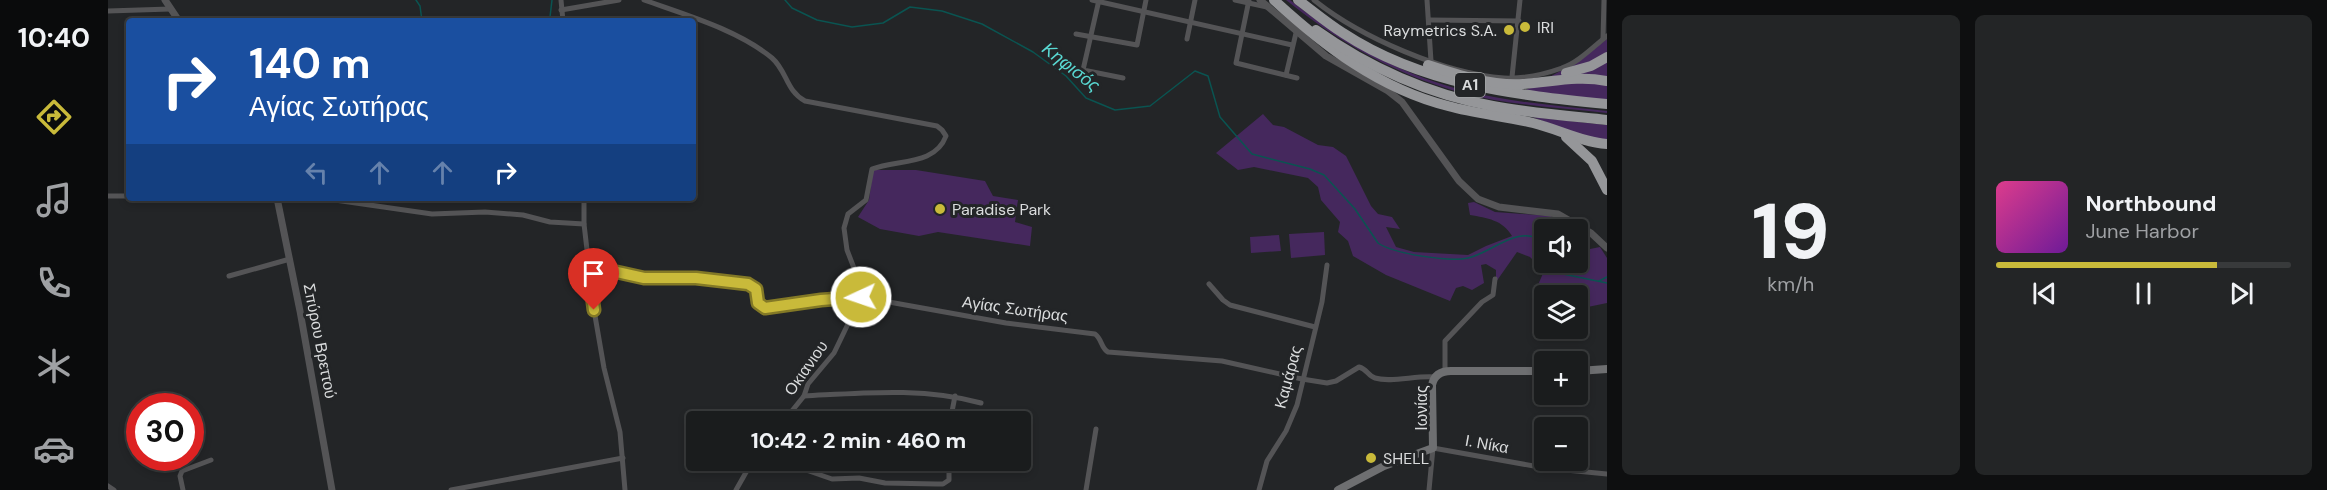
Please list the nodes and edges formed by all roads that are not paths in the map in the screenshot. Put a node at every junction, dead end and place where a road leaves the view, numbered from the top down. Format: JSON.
{"nodes":[{"id":1,"x":165,"y":0,"type":"edge"},
{"id":2,"x":561,"y":0,"type":"edge"},
{"id":3,"x":619,"y":0,"type":"edge"},
{"id":4,"x":644,"y":0,"type":"edge"},
{"id":5,"x":1146,"y":0,"type":"edge"},
{"id":6,"x":1195,"y":0,"type":"edge"},
{"id":7,"x":1235,"y":0,"type":"edge"},
{"id":8,"x":1260,"y":0,"type":"edge"},
{"id":9,"x":1298,"y":0,"type":"edge"},
{"id":10,"x":1314,"y":0,"type":"edge"},
{"id":11,"x":1427,"y":0,"type":"edge"},
{"id":12,"x":1520,"y":0,"type":"edge"},
{"id":13,"x":1604,"y":0,"type":"edge"},
{"id":14,"x":1096,"y":1,"type":"edge"},
{"id":15,"x":1249,"y":1,"type":"edge"},
{"id":16,"x":1273,"y":3,"type":"edge"},
{"id":17,"x":170,"y":9,"type":"junction"},
{"id":18,"x":561,"y":10,"type":"junction"},
{"id":19,"x":108,"y":11,"type":"edge"},
{"id":20,"x":1143,"y":12,"type":"junction"},
{"id":21,"x":177,"y":18,"type":"edge"},
{"id":22,"x":562,"y":18,"type":"edge"},
{"id":23,"x":691,"y":18,"type":"edge"},
{"id":24,"x":696,"y":20,"type":"edge"},
{"id":25,"x":1430,"y":20,"type":"junction"},
{"id":26,"x":1190,"y":21,"type":"junction"},
{"id":27,"x":1519,"y":21,"type":"junction"},
{"id":28,"x":1076,"y":33,"type":"dead end"},
{"id":29,"x":1296,"y":33,"type":"junction"},
{"id":30,"x":1342,"y":33,"type":"junction"},
{"id":31,"x":1241,"y":34,"type":"junction"},
{"id":32,"x":1091,"y":36,"type":"junction"},
{"id":33,"x":1605,"y":37,"type":"edge"},
{"id":34,"x":1186,"y":39,"type":"dead end"},
{"id":35,"x":1292,"y":45,"type":"junction"},
{"id":36,"x":1607,"y":57,"type":"edge"},
{"id":37,"x":1431,"y":61,"type":"junction"},
{"id":38,"x":1286,"y":75,"type":"junction"},
{"id":39,"x":1123,"y":78,"type":"dead end"},
{"id":40,"x":1297,"y":78,"type":"dead end"},
{"id":41,"x":1514,"y":81,"type":"junction"},
{"id":42,"x":1607,"y":81,"type":"edge"},
{"id":43,"x":1607,"y":104,"type":"edge"},
{"id":44,"x":1607,"y":120,"type":"edge"},
{"id":45,"x":1559,"y":131,"type":"junction"},
{"id":46,"x":1607,"y":144,"type":"edge"},
{"id":47,"x":1607,"y":190,"type":"edge"},
{"id":48,"x":108,"y":196,"type":"edge"},
{"id":49,"x":126,"y":196,"type":"edge"},
{"id":50,"x":278,"y":201,"type":"edge"},
{"id":51,"x":342,"y":201,"type":"edge"},
{"id":52,"x":584,"y":201,"type":"edge"},
{"id":53,"x":584,"y":224,"type":"junction"},
{"id":54,"x":1607,"y":248,"type":"edge"},
{"id":55,"x":290,"y":259,"type":"junction"},
{"id":56,"x":1327,"y":265,"type":"dead end"},
{"id":57,"x":589,"y":272,"type":"junction"},
{"id":58,"x":229,"y":276,"type":"dead end"},
{"id":59,"x":1495,"y":279,"type":"dead end"},
{"id":60,"x":1209,"y":284,"type":"dead end"},
{"id":61,"x":861,"y":297,"type":"junction"},
{"id":62,"x":1315,"y":327,"type":"junction"},
{"id":63,"x":1607,"y":369,"type":"edge"},
{"id":64,"x":1588,"y":370,"type":"edge"},
{"id":65,"x":1445,"y":371,"type":"junction"},
{"id":66,"x":1534,"y":371,"type":"edge"},
{"id":67,"x":1435,"y":377,"type":"junction"},
{"id":68,"x":1302,"y":379,"type":"junction"},
{"id":69,"x":804,"y":396,"type":"junction"},
{"id":70,"x":955,"y":396,"type":"junction"},
{"id":71,"x":981,"y":403,"type":"dead end"},
{"id":72,"x":792,"y":411,"type":"edge"},
{"id":73,"x":952,"y":411,"type":"edge"},
{"id":74,"x":1096,"y":429,"type":"dead end"},
{"id":75,"x":1433,"y":448,"type":"junction"},
{"id":76,"x":623,"y":458,"type":"junction"},
{"id":77,"x":211,"y":460,"type":"dead end"},
{"id":78,"x":747,"y":471,"type":"edge"},
{"id":79,"x":809,"y":471,"type":"edge"},
{"id":80,"x":949,"y":471,"type":"edge"},
{"id":81,"x":1607,"y":474,"type":"edge"},
{"id":82,"x":108,"y":486,"type":"edge"},
{"id":83,"x":114,"y":490,"type":"edge"},
{"id":84,"x":183,"y":490,"type":"edge"},
{"id":85,"x":332,"y":490,"type":"edge"},
{"id":86,"x":451,"y":490,"type":"edge"},
{"id":87,"x":625,"y":490,"type":"edge"},
{"id":88,"x":736,"y":490,"type":"edge"},
{"id":89,"x":1086,"y":490,"type":"edge"},
{"id":90,"x":1259,"y":490,"type":"edge"},
{"id":91,"x":1338,"y":490,"type":"edge"},
{"id":92,"x":1429,"y":490,"type":"edge"}],
"edges":[{"from":1,"to":17,"type":"street"},
{"from":2,"to":18,"type":"street"},
{"from":3,"to":18,"type":"street"},
{"from":4,"to":23,"type":"street"},
{"from":5,"to":20,"type":"street"},
{"from":6,"to":26,"type":"street"},
{"from":7,"to":15,"type":"street"},
{"from":8,"to":16,"type":"street"},
{"from":9,"to":30,"type":"highway","number":"Α1"},
{"from":10,"to":37,"type":"street"},
{"from":11,"to":25,"type":"street"},
{"from":12,"to":27,"type":"street"},
{"from":13,"to":33,"type":"street"},
{"from":14,"to":20,"type":"street"},
{"from":14,"to":32,"type":"street"},
{"from":15,"to":16,"type":"street"},
{"from":15,"to":31,"type":"street"},
{"from":16,"to":29,"type":"street"},
{"from":16,"to":44,"type":"highway","number":"Α1"},
{"from":16,"to":45,"type":"highway"},
{"from":17,"to":19,"type":"street"},
{"from":17,"to":21,"type":"street"},
{"from":18,"to":22,"type":"street"},
{"from":20,"to":26,"type":"street"},
{"from":20,"to":32,"type":"street"},
{"from":24,"to":61,"type":"street"},
{"from":25,"to":27,"type":"street"},
{"from":25,"to":37,"type":"street"},
{"from":26,"to":31,"type":"street"},
{"from":26,"to":34,"type":"street"},
{"from":27,"to":41,"type":"street"},
{"from":28,"to":32,"type":"street"},
{"from":29,"to":35,"type":"street"},
{"from":29,"to":54,"type":"street"},
{"from":30,"to":41,"type":"highway"},
{"from":30,"to":43,"type":"highway","number":"Α1"},
{"from":31,"to":35,"type":"street"},
{"from":31,"to":38,"type":"street"},
{"from":32,"to":39,"type":"street"},
{"from":33,"to":41,"type":"street"},
{"from":35,"to":38,"type":"street"},
{"from":36,"to":41,"type":"highway"},
{"from":37,"to":41,"type":"street"},
{"from":38,"to":40,"type":"street"},
{"from":41,"to":42,"type":"highway"},
{"from":45,"to":46,"type":"highway"},
{"from":45,"to":47,"type":"highway"},
{"from":48,"to":49,"type":"street"},
{"from":50,"to":55,"type":"street","name":"Σπύρου Βρεττού"},
{"from":51,"to":53,"type":"street"},
{"from":52,"to":53,"type":"street"},
{"from":53,"to":57,"type":"street"},
{"from":55,"to":58,"type":"street"},
{"from":55,"to":85,"type":"street","name":"Σπύρου Βρεττού"},
{"from":56,"to":62,"type":"street","name":"Καμάρας"},
{"from":57,"to":61,"type":"street","name":"Αγίας Σωτήρας"},
{"from":57,"to":76,"type":"street"},
{"from":59,"to":65,"type":"street"},
{"from":60,"to":62,"type":"street"},
{"from":61,"to":68,"type":"street","name":"Αγίας Σωτήρας"},
{"from":61,"to":69,"type":"street","name":"Οκιανιου"},
{"from":62,"to":68,"type":"street","name":"Καμάρας"},
{"from":63,"to":64,"type":"main road"},
{"from":65,"to":66,"type":"main road","name":"Ιωνίας"},
{"from":65,"to":67,"type":"main road","name":"Ιωνίας"},
{"from":67,"to":68,"type":"street","name":"Αγίας Σωτήρας"},
{"from":67,"to":75,"type":"main road","name":"Ιωνίας"},
{"from":68,"to":90,"type":"street","name":"Καμάρας"},
{"from":69,"to":70,"type":"street"},
{"from":69,"to":72,"type":"street","name":"Οκιανιου"},
{"from":70,"to":71,"type":"street"},
{"from":70,"to":73,"type":"street"},
{"from":74,"to":89,"type":"street"},
{"from":75,"to":81,"type":"street","name":"Ι. Νίκα"},
{"from":75,"to":91,"type":"main road","name":"Ιωνίας"},
{"from":75,"to":92,"type":"street"},
{"from":76,"to":86,"type":"street"},
{"from":76,"to":87,"type":"street"},
{"from":77,"to":84,"type":"street"},
{"from":78,"to":88,"type":"street"},
{"from":79,"to":80,"type":"street"},
{"from":82,"to":83,"type":"street"}]}
